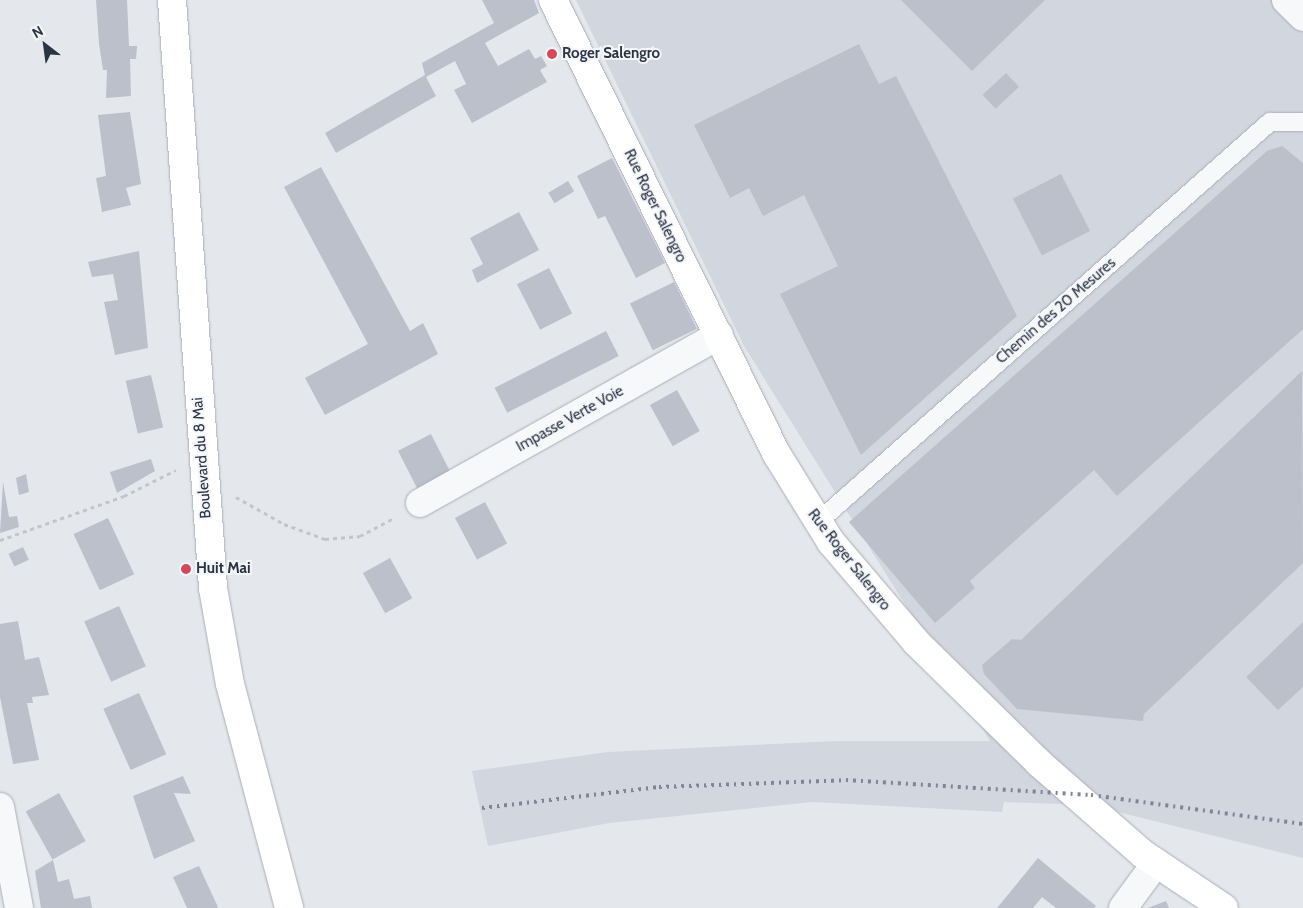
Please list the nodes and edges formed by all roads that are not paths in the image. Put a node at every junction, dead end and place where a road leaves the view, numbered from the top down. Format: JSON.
{"nodes":[{"id":1,"x":172,"y":0,"type":"edge"},
{"id":2,"x":553,"y":0,"type":"edge"},
{"id":3,"x":1286,"y":0,"type":"edge"},
{"id":4,"x":1303,"y":18,"type":"edge"},
{"id":5,"x":1303,"y":122,"type":"edge"},
{"id":6,"x":719,"y":335,"type":"junction"},
{"id":7,"x":420,"y":503,"type":"road end"},
{"id":8,"x":818,"y":522,"type":"junction"},
{"id":9,"x":0,"y":807,"type":"edge"},
{"id":10,"x":1156,"y":863,"type":"junction"},
{"id":11,"x":20,"y":908,"type":"edge"},
{"id":12,"x":289,"y":908,"type":"edge"},
{"id":13,"x":1123,"y":908,"type":"edge"},
{"id":14,"x":1224,"y":908,"type":"edge"}],
"edges":[{"from":1,"to":12,"type":"street","name":"Boulevard du 8 Mai"},
{"from":2,"to":6,"type":"street","name":"Rue Roger Salengro"},
{"from":3,"to":4,"type":"street"},
{"from":5,"to":8,"type":"lane","name":"Chemin des 20 Mesures"},
{"from":6,"to":7,"type":"street","name":"Impasse Verte Voie"},
{"from":6,"to":8,"type":"street","name":"Rue Roger Salengro"},
{"from":8,"to":10,"type":"street","name":"Rue Roger Salengro"},
{"from":9,"to":11,"type":"street"},
{"from":10,"to":13,"type":"street"},
{"from":10,"to":14,"type":"street","name":"Rue Roger Salengro"}]}
